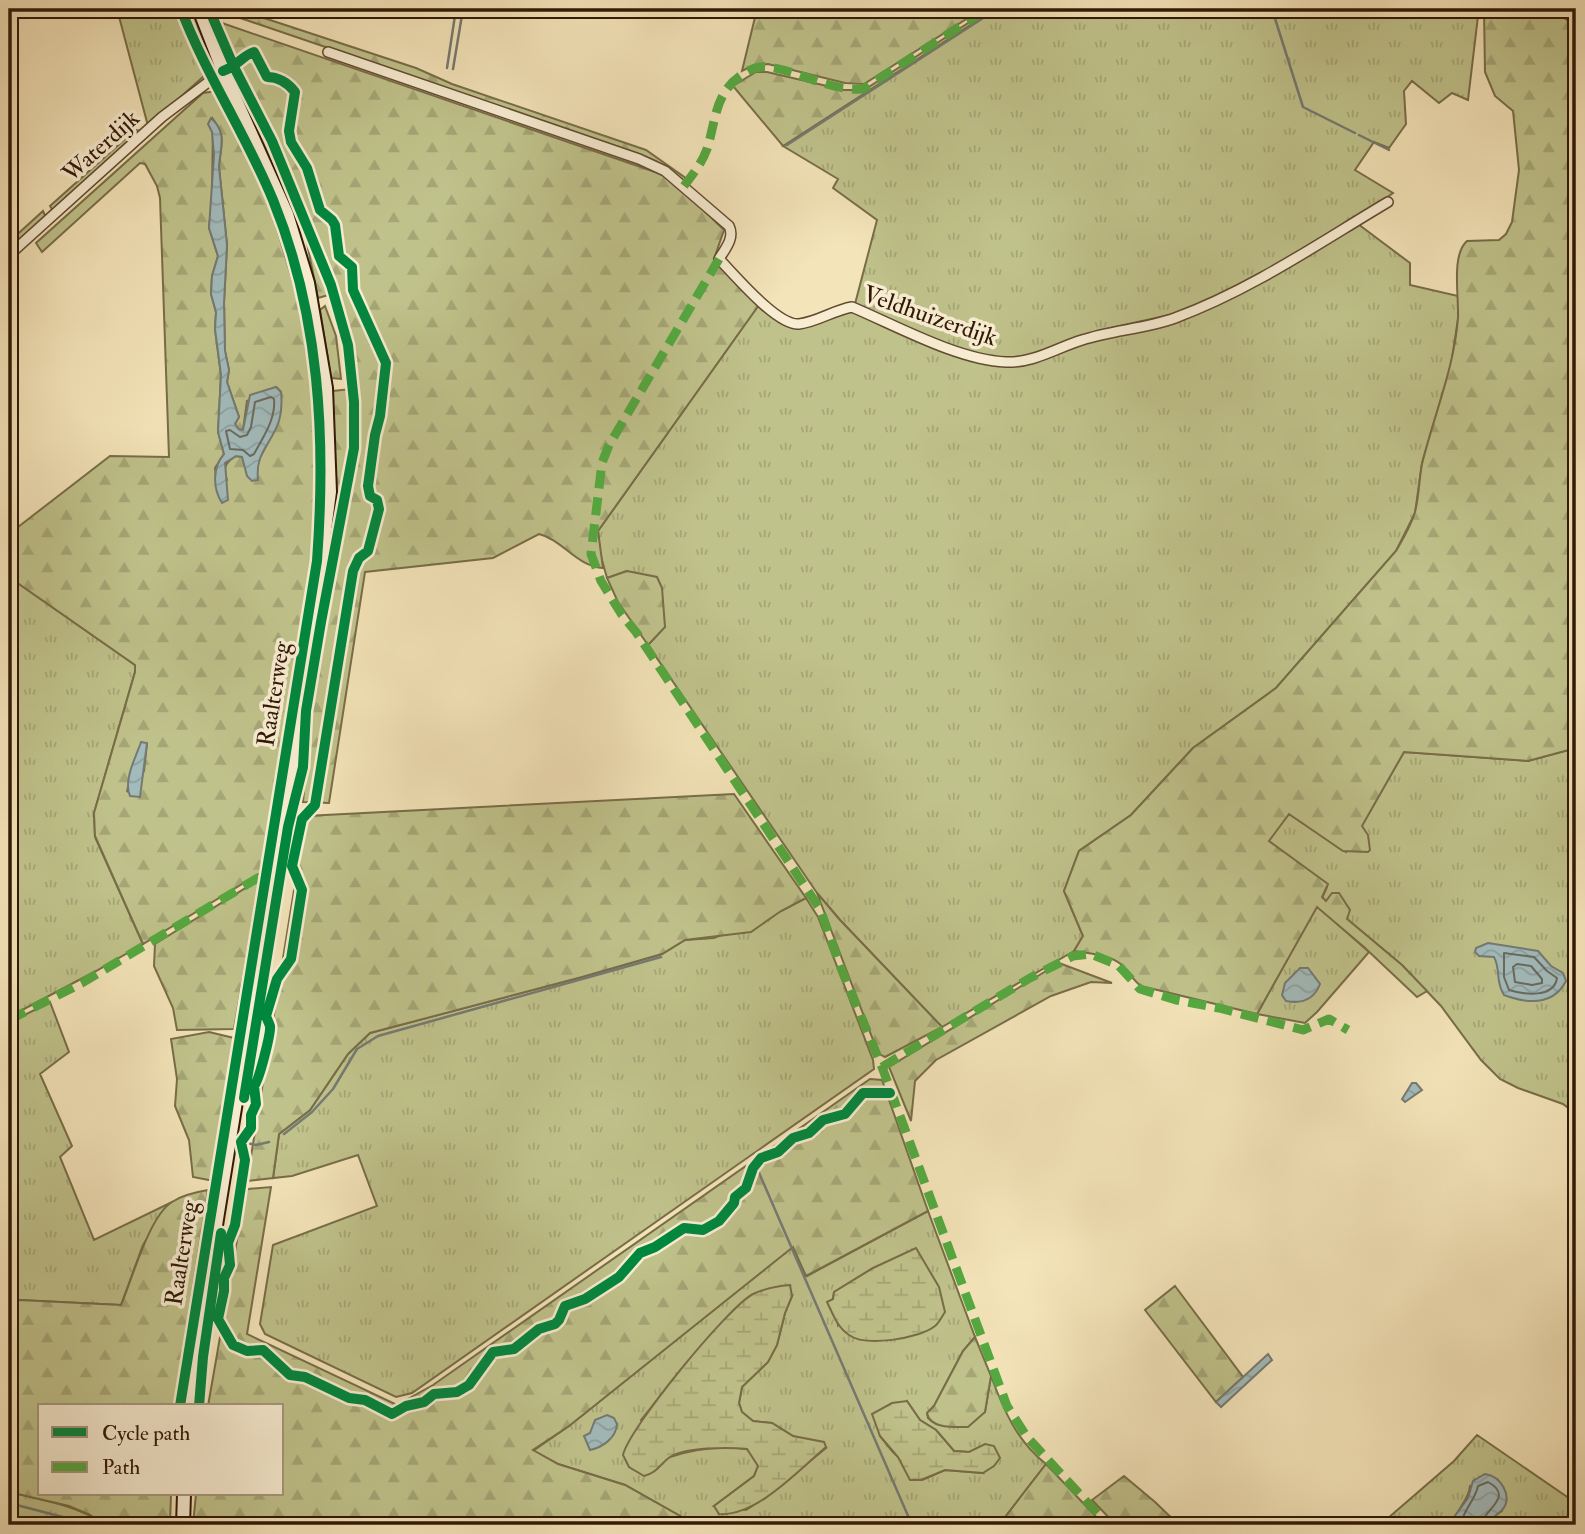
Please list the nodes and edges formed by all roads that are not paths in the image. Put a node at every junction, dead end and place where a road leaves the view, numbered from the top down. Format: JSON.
{"nodes":[{"id":1,"x":199,"y":9,"type":"edge"},
{"id":2,"x":328,"y":52,"type":"dead end"},
{"id":3,"x":223,"y":71,"type":"junction"},
{"id":4,"x":1388,"y":202,"type":"dead end"},
{"id":5,"x":9,"y":255,"type":"edge"},
{"id":6,"x":190,"y":1404,"type":"edge"},
{"id":7,"x":184,"y":1496,"type":"edge"},
{"id":8,"x":183,"y":1525,"type":"edge"}],
"edges":[{"from":1,"to":3,"type":"main road","name":"Raalterweg"},
{"from":2,"to":4,"type":"street","name":"Veldhuizerdijk"},
{"from":3,"to":5,"type":"street","name":"Waterdijk"},
{"from":3,"to":6,"type":"main road","name":"Raalterweg"},
{"from":7,"to":8,"type":"main road"}]}
